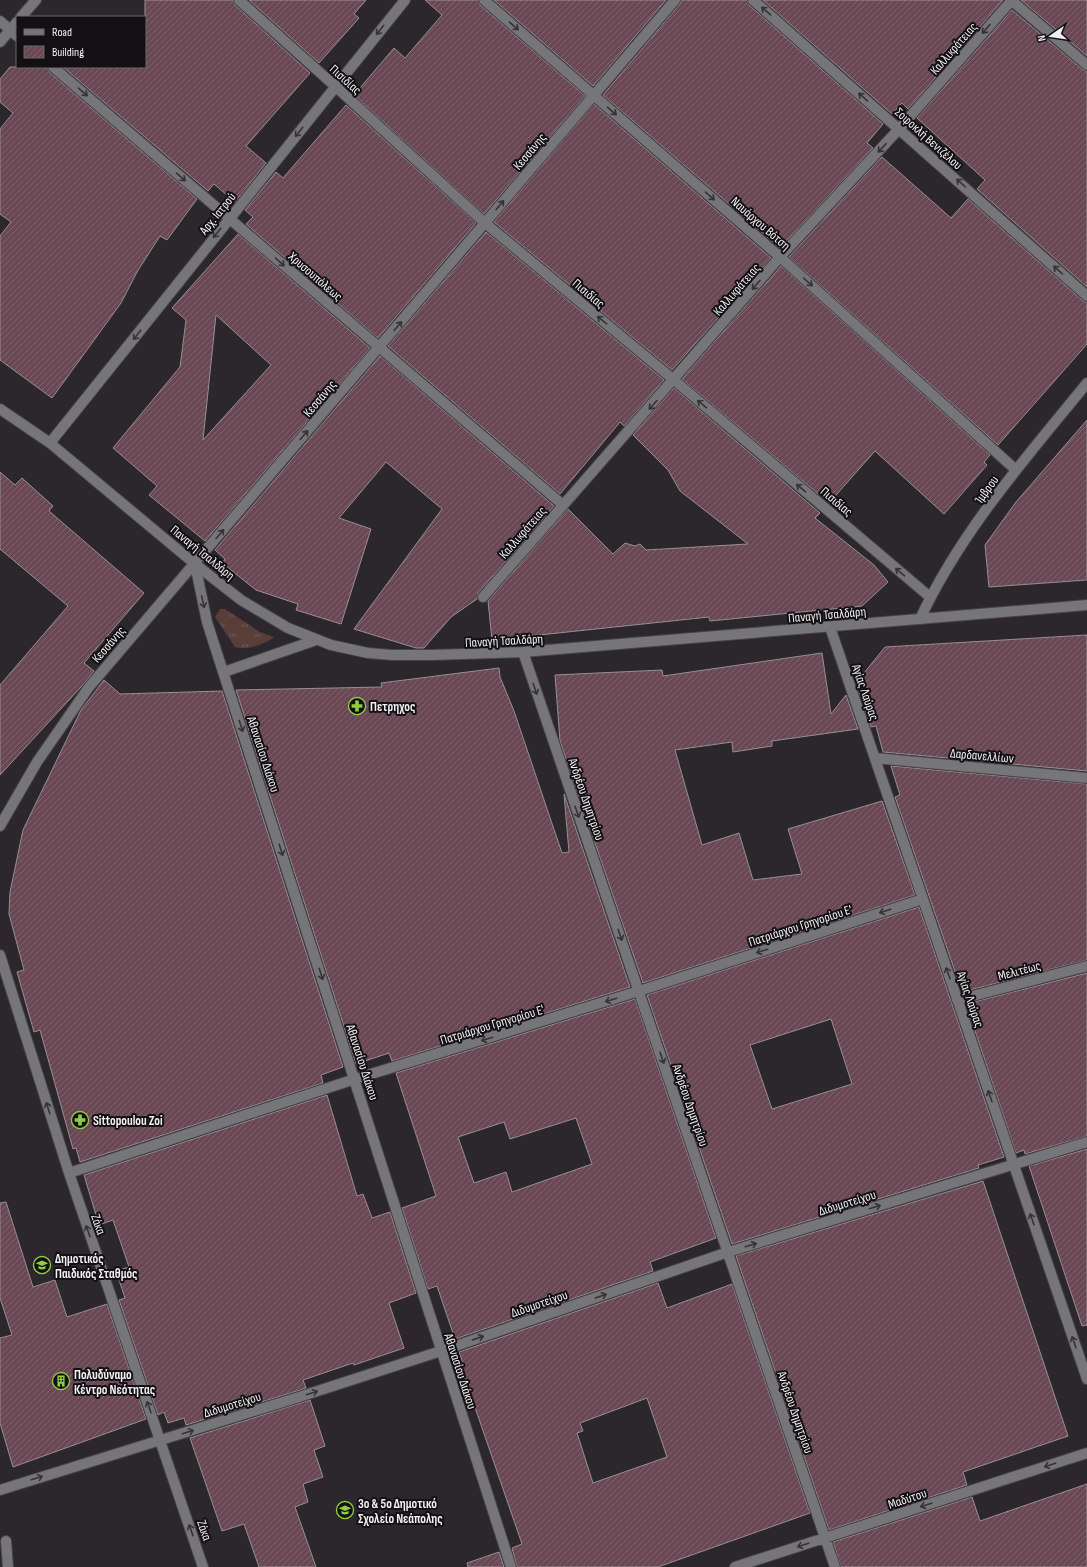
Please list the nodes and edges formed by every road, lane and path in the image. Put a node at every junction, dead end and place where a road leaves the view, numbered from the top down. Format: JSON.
{"nodes":[{"id":1,"x":36,"y":0,"type":"edge"},
{"id":2,"x":239,"y":0,"type":"edge"},
{"id":3,"x":405,"y":0,"type":"edge"},
{"id":4,"x":484,"y":0,"type":"edge"},
{"id":5,"x":675,"y":0,"type":"edge"},
{"id":6,"x":753,"y":0,"type":"edge"},
{"id":7,"x":1011,"y":0,"type":"edge"},
{"id":8,"x":22,"y":16,"type":"edge"},
{"id":9,"x":0,"y":21,"type":"edge"},
{"id":10,"x":13,"y":33,"type":"edge"},
{"id":11,"x":0,"y":42,"type":"edge"},
{"id":12,"x":1087,"y":65,"type":"edge"},
{"id":13,"x":54,"y":68,"type":"edge"},
{"id":14,"x":335,"y":86,"type":"junction"},
{"id":15,"x":594,"y":95,"type":"junction"},
{"id":16,"x":899,"y":129,"type":"junction"},
{"id":17,"x":229,"y":218,"type":"junction"},
{"id":18,"x":484,"y":223,"type":"junction"},
{"id":19,"x":780,"y":257,"type":"junction"},
{"id":20,"x":1087,"y":296,"type":"edge"},
{"id":21,"x":379,"y":347,"type":"junction"},
{"id":22,"x":674,"y":380,"type":"junction"},
{"id":23,"x":1087,"y":383,"type":"edge"},
{"id":24,"x":0,"y":408,"type":"edge"},
{"id":25,"x":50,"y":443,"type":"junction"},
{"id":26,"x":1016,"y":470,"type":"junction"},
{"id":27,"x":563,"y":505,"type":"junction"},
{"id":28,"x":195,"y":564,"type":"junction"},
{"id":29,"x":483,"y":597,"type":"dead end"},
{"id":30,"x":930,"y":597,"type":"junction"},
{"id":31,"x":1087,"y":605,"type":"edge"},
{"id":32,"x":920,"y":619,"type":"junction"},
{"id":33,"x":830,"y":627,"type":"junction"},
{"id":34,"x":316,"y":640,"type":"junction"},
{"id":35,"x":523,"y":652,"type":"junction"},
{"id":36,"x":224,"y":672,"type":"junction"},
{"id":37,"x":875,"y":758,"type":"junction"},
{"id":38,"x":1087,"y":778,"type":"edge"},
{"id":39,"x":0,"y":826,"type":"edge"},
{"id":40,"x":922,"y":899,"type":"junction"},
{"id":41,"x":0,"y":955,"type":"edge"},
{"id":42,"x":1087,"y":966,"type":"edge"},
{"id":43,"x":639,"y":991,"type":"junction"},
{"id":44,"x":957,"y":1000,"type":"junction"},
{"id":45,"x":355,"y":1079,"type":"junction"},
{"id":46,"x":1087,"y":1142,"type":"edge"},
{"id":47,"x":1014,"y":1165,"type":"junction"},
{"id":48,"x":69,"y":1173,"type":"junction"},
{"id":49,"x":728,"y":1252,"type":"junction"},
{"id":50,"x":441,"y":1351,"type":"junction"},
{"id":51,"x":1087,"y":1379,"type":"edge"},
{"id":52,"x":160,"y":1440,"type":"junction"},
{"id":53,"x":1087,"y":1453,"type":"edge"},
{"id":54,"x":0,"y":1490,"type":"edge"},
{"id":55,"x":825,"y":1538,"type":"junction"},
{"id":56,"x":6,"y":1541,"type":"dead end"},
{"id":57,"x":8,"y":1567,"type":"edge"},
{"id":58,"x":203,"y":1567,"type":"edge"},
{"id":59,"x":511,"y":1567,"type":"edge"},
{"id":60,"x":735,"y":1567,"type":"edge"},
{"id":61,"x":835,"y":1567,"type":"edge"}],
"edges":[{"from":1,"to":8,"type":"street"},
{"from":2,"to":14,"type":"street","name":"Πισιδίας"},
{"from":3,"to":14,"type":"street","name":"Αρχ. Ιατρού","one_way":true},
{"from":4,"to":15,"type":"street","name":"Ναυάρχου Βότση","one_way":true},
{"from":5,"to":15,"type":"street","name":"Κεσσάνης"},
{"from":16,"to":6,"type":"street","name":"Σοφοκλή Βενιζέλου","one_way":true},
{"from":7,"to":12,"type":"street"},
{"from":7,"to":16,"type":"street","name":"Καλλικράτειας","one_way":true},
{"from":9,"to":10,"type":"street"},
{"from":10,"to":11,"type":"street"},
{"from":13,"to":17,"type":"street","name":"Χρυσουπόλεως","one_way":true},
{"from":14,"to":17,"type":"street","name":"Αρχ. Ιατρού","one_way":true},
{"from":14,"to":18,"type":"street","name":"Πισιδίας"},
{"from":18,"to":15,"type":"street","name":"Κεσσάνης","one_way":true},
{"from":15,"to":19,"type":"street","name":"Ναυάρχου Βότση","one_way":true},
{"from":16,"to":19,"type":"street","name":"Καλλικράτειας","one_way":true},
{"from":20,"to":16,"type":"street","name":"Σοφοκλή Βενιζέλου","one_way":true},
{"from":17,"to":21,"type":"street","name":"Χρυσουπόλεως","one_way":true},
{"from":17,"to":25,"type":"street","name":"Αρχ. Ιατρού","one_way":true},
{"from":21,"to":18,"type":"street","name":"Κεσσάνης","one_way":true},
{"from":22,"to":18,"type":"street","name":"Πισιδίας","one_way":true},
{"from":19,"to":22,"type":"street","name":"Καλλικράτειας","one_way":true},
{"from":19,"to":26,"type":"street","name":"Ναυάρχου Βότση","one_way":true},
{"from":21,"to":27,"type":"street","name":"Χρυσουπόλεως"},
{"from":28,"to":21,"type":"street","name":"Κεσσάνης","one_way":true},
{"from":22,"to":27,"type":"street","name":"Καλλικράτειας","one_way":true},
{"from":30,"to":22,"type":"street","name":"Πισιδίας","one_way":true},
{"from":23,"to":26,"type":"street","name":"Ίμβρου"},
{"from":24,"to":25,"type":"street","name":"Παναγή Τσαλδάρη"},
{"from":25,"to":28,"type":"street","name":"Παναγή Τσαλδάρη"},
{"from":26,"to":30,"type":"street","name":"Ίμβρου"},
{"from":27,"to":29,"type":"street","name":"Καλλικράτειας"},
{"from":28,"to":34,"type":"street","name":"Παναγή Τσαλδάρη"},
{"from":28,"to":36,"type":"street","name":"Αθανασίου Διάκου","one_way":true},
{"from":28,"to":39,"type":"street","name":"Κεσσάνης"},
{"from":30,"to":32,"type":"street","name":"Ίμβρου"},
{"from":31,"to":32,"type":"street","name":"Παναγή Τσαλδάρη"},
{"from":32,"to":33,"type":"street","name":"Παναγή Τσαλδάρη"},
{"from":33,"to":35,"type":"street","name":"Παναγή Τσαλδάρη"},
{"from":33,"to":37,"type":"street","name":"Αγίας Λαύρας"},
{"from":34,"to":35,"type":"street","name":"Παναγή Τσαλδάρη"},
{"from":34,"to":36,"type":"street"},
{"from":35,"to":43,"type":"street","name":"Ανδρέου Δημητρίου","one_way":true},
{"from":36,"to":45,"type":"street","name":"Αθανασίου Διάκου","one_way":true},
{"from":37,"to":38,"type":"street","name":"Δαρδανελλίων"},
{"from":37,"to":40,"type":"street","name":"Αγίας Λαύρας"},
{"from":40,"to":43,"type":"street","name":"Πατριάρχου Γρηγορίου Ε'","one_way":true},
{"from":44,"to":40,"type":"street","name":"Αγίας Λαύρας","one_way":true},
{"from":48,"to":41,"type":"street","name":"Ζάκα","one_way":true},
{"from":42,"to":44,"type":"street","name":"Μελιτέως"},
{"from":43,"to":45,"type":"street","name":"Πατριάρχου Γρηγορίου Ε'","one_way":true},
{"from":43,"to":49,"type":"street","name":"Ανδρέου Δημητρίου","one_way":true},
{"from":47,"to":44,"type":"street","name":"Αγίας Λαύρας","one_way":true},
{"from":45,"to":48,"type":"street","name":"Πατριάρχου Γρηγορίου Ε'"},
{"from":45,"to":50,"type":"street","name":"Αθανασίου Διάκου"},
{"from":46,"to":47,"type":"street","name":"Διδυμοτείχου"},
{"from":49,"to":47,"type":"street","name":"Διδυμοτείχου","one_way":true},
{"from":51,"to":47,"type":"street","name":"Αγίας Λαύρας","one_way":true},
{"from":52,"to":48,"type":"street","name":"Ζάκα","one_way":true},
{"from":50,"to":49,"type":"street","name":"Διδυμοτείχου","one_way":true},
{"from":49,"to":55,"type":"street","name":"Ανδρέου Δημητρίου"},
{"from":52,"to":50,"type":"street","name":"Διδυμοτείχου","one_way":true},
{"from":50,"to":59,"type":"street","name":"Αθανασίου Διάκου"},
{"from":54,"to":52,"type":"street","name":"Διδυμοτείχου","one_way":true},
{"from":58,"to":52,"type":"street","name":"Ζάκα","one_way":true},
{"from":53,"to":55,"type":"street","name":"Μαδύτου","one_way":true},
{"from":55,"to":60,"type":"street","name":"Μαδύτου","one_way":true},
{"from":55,"to":61,"type":"street","name":"Ανδρέου Δημητρίου"},
{"from":56,"to":57,"type":"street"}]}
